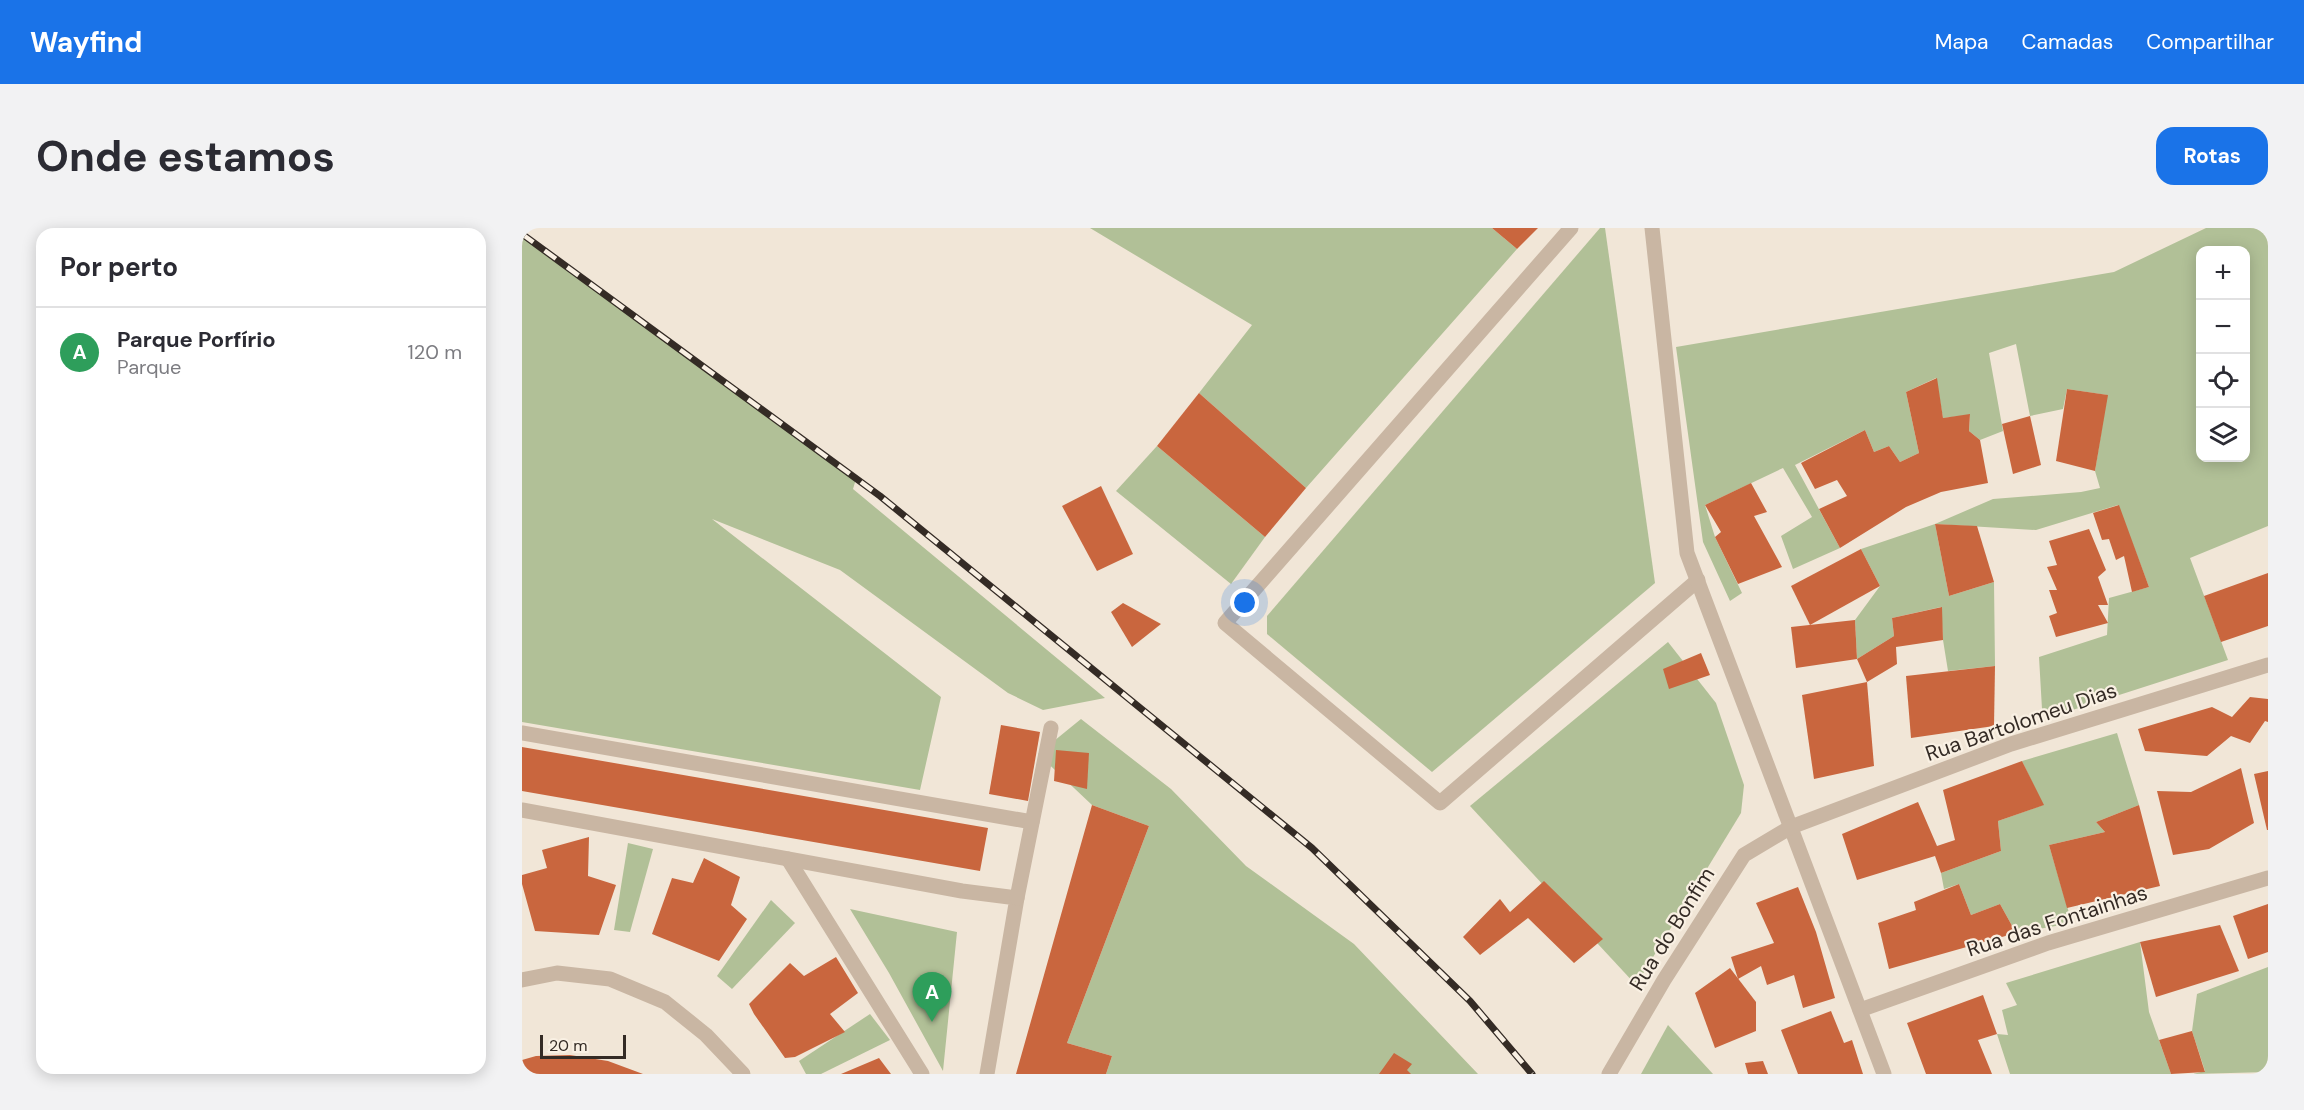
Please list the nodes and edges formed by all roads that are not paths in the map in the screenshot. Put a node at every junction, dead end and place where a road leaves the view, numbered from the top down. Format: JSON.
{"nodes":[{"id":1,"x":1571,"y":228,"type":"edge"},
{"id":2,"x":1652,"y":228,"type":"edge"},
{"id":3,"x":1698,"y":580,"type":"junction"},
{"id":4,"x":2268,"y":665,"type":"edge"},
{"id":5,"x":1051,"y":728,"type":"dead end"},
{"id":6,"x":522,"y":733,"type":"edge"},
{"id":7,"x":522,"y":810,"type":"edge"},
{"id":8,"x":1032,"y":822,"type":"junction"},
{"id":9,"x":1791,"y":827,"type":"junction"},
{"id":10,"x":788,"y":859,"type":"junction"},
{"id":11,"x":2268,"y":878,"type":"edge"},
{"id":12,"x":1017,"y":898,"type":"junction"},
{"id":13,"x":522,"y":980,"type":"edge"},
{"id":14,"x":1860,"y":1010,"type":"junction"},
{"id":15,"x":743,"y":1074,"type":"edge"},
{"id":16,"x":922,"y":1074,"type":"edge"},
{"id":17,"x":987,"y":1074,"type":"edge"},
{"id":18,"x":1609,"y":1074,"type":"edge"},
{"id":19,"x":1884,"y":1074,"type":"edge"}],
"edges":[{"from":1,"to":3,"type":"street"},
{"from":2,"to":3,"type":"street"},
{"from":3,"to":9,"type":"street"},
{"from":4,"to":9,"type":"street","name":"Rua Bartolomeu Dias"},
{"from":5,"to":8,"type":"street"},
{"from":6,"to":8,"type":"street"},
{"from":7,"to":10,"type":"street"},
{"from":8,"to":12,"type":"street"},
{"from":9,"to":14,"type":"street"},
{"from":9,"to":18,"type":"street","name":"Rua do Bonfim"},
{"from":10,"to":12,"type":"street"},
{"from":10,"to":16,"type":"street"},
{"from":11,"to":14,"type":"street","name":"Rua das Fontainhas"},
{"from":12,"to":17,"type":"street"},
{"from":13,"to":15,"type":"street"},
{"from":14,"to":19,"type":"street"}]}
